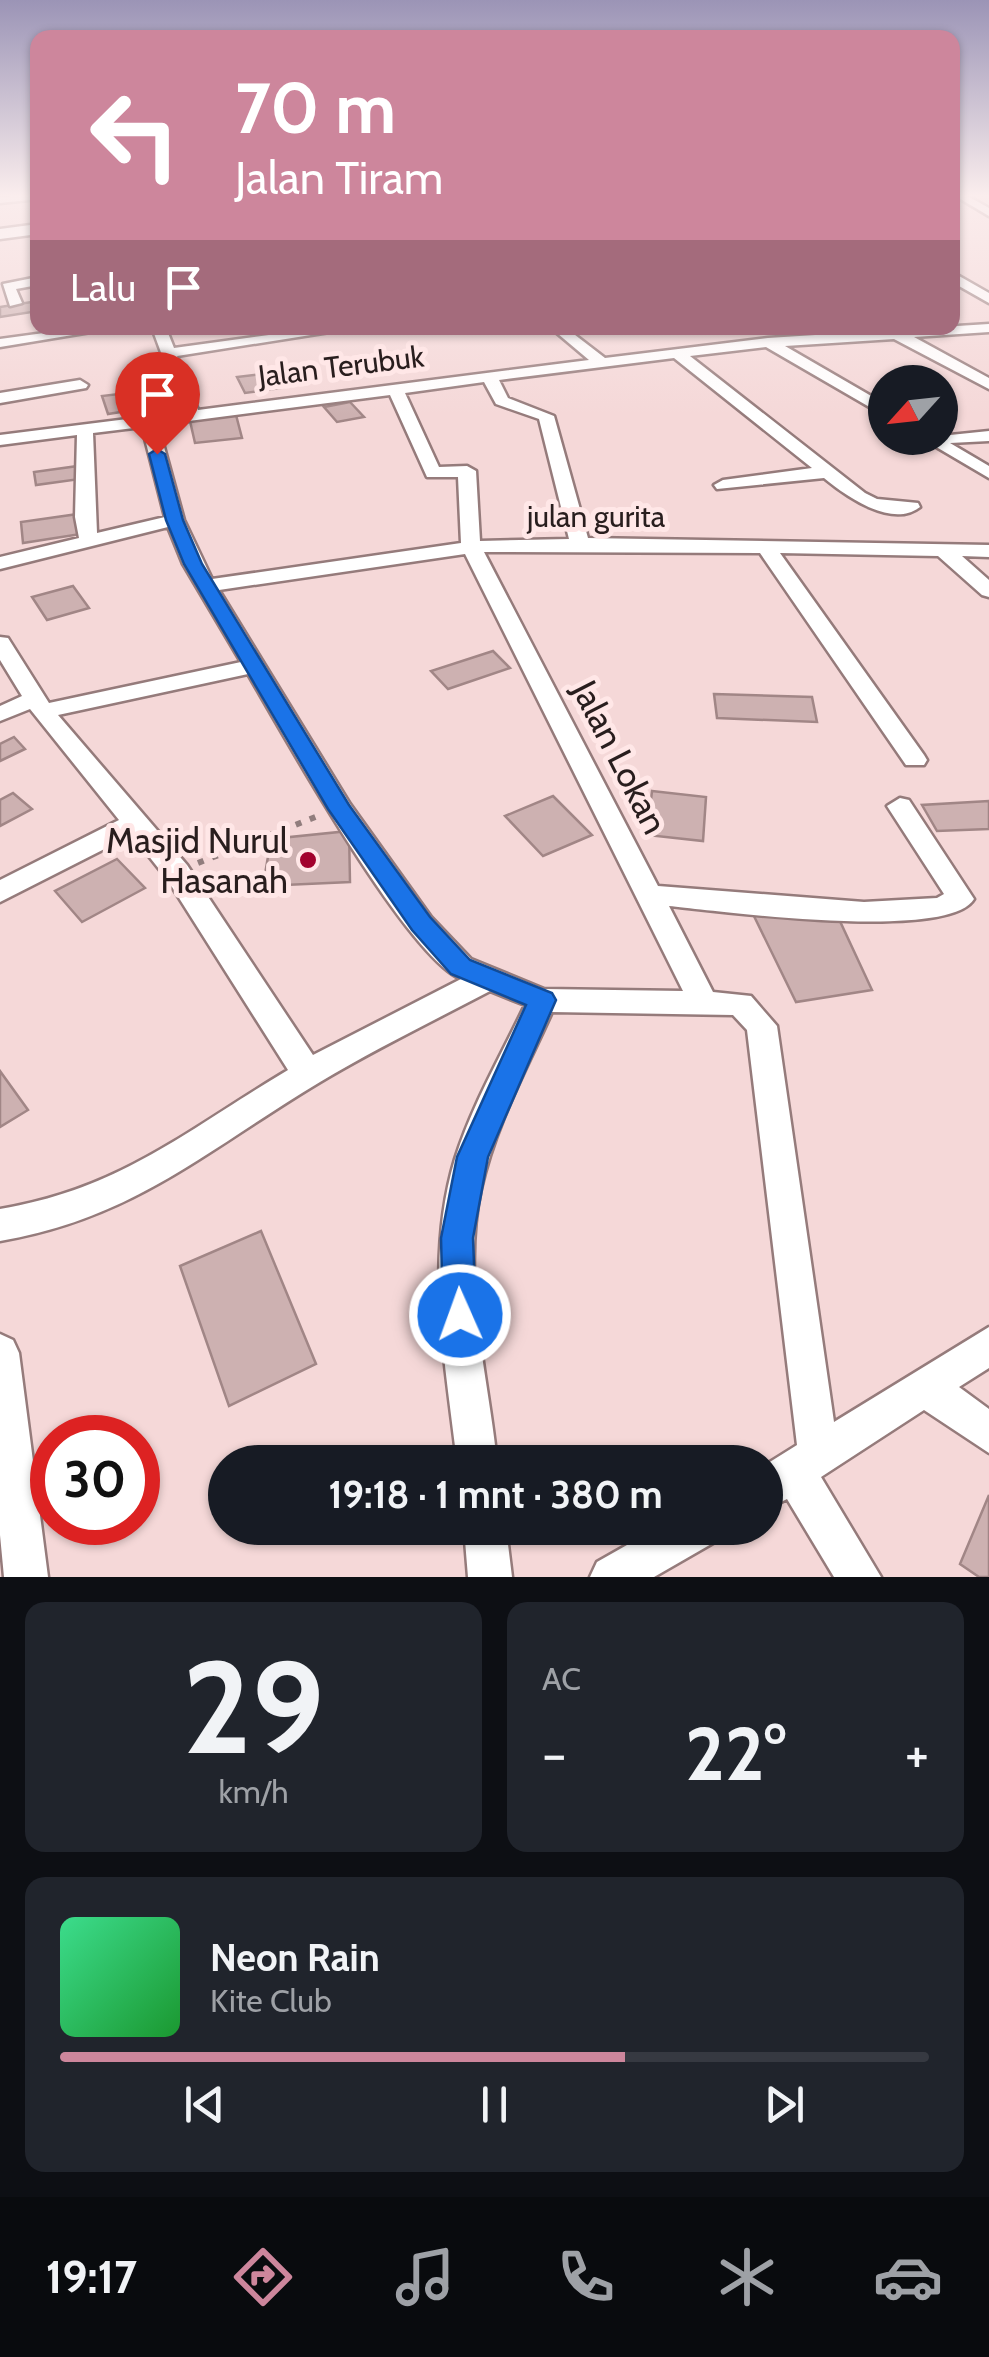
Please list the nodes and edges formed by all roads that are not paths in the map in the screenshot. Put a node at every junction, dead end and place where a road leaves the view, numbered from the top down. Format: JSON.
{"nodes":[{"id":1,"x":960,"y":281,"type":"edge"},
{"id":2,"x":30,"y":283,"type":"edge"},
{"id":3,"x":989,"y":299,"type":"edge"},
{"id":4,"x":15,"y":303,"type":"dead end"},
{"id":5,"x":989,"y":328,"type":"edge"},
{"id":6,"x":960,"y":329,"type":"edge"},
{"id":7,"x":58,"y":335,"type":"edge"},
{"id":8,"x":162,"y":335,"type":"edge"},
{"id":9,"x":298,"y":335,"type":"edge"},
{"id":10,"x":567,"y":335,"type":"edge"},
{"id":11,"x":731,"y":335,"type":"edge"},
{"id":12,"x":856,"y":335,"type":"edge"},
{"id":13,"x":899,"y":335,"type":"edge"},
{"id":14,"x":768,"y":342,"type":"junction"},
{"id":15,"x":0,"y":343,"type":"edge"},
{"id":16,"x":746,"y":344,"type":"junction"},
{"id":17,"x":168,"y":353,"type":"junction"},
{"id":18,"x":680,"y":354,"type":"junction"},
{"id":19,"x":604,"y":364,"type":"junction"},
{"id":20,"x":489,"y":376,"type":"junction"},
{"id":21,"x":80,"y":384,"type":"dead end"},
{"id":22,"x":989,"y":384,"type":"edge"},
{"id":23,"x":395,"y":388,"type":"junction"},
{"id":24,"x":0,"y":398,"type":"edge"},
{"id":25,"x":868,"y":402,"type":"edge"},
{"id":26,"x":191,"y":412,"type":"junction"},
{"id":27,"x":148,"y":420,"type":"junction"},
{"id":28,"x":85,"y":429,"type":"junction"},
{"id":29,"x":989,"y":436,"type":"edge"},
{"id":30,"x":958,"y":437,"type":"edge"},
{"id":31,"x":0,"y":440,"type":"edge"},
{"id":32,"x":958,"y":455,"type":"edge"},
{"id":33,"x":826,"y":472,"type":"junction"},
{"id":34,"x":989,"y":474,"type":"edge"},
{"id":35,"x":723,"y":485,"type":"dead end"},
{"id":36,"x":912,"y":507,"type":"dead end"},
{"id":37,"x":175,"y":520,"type":"junction"},
{"id":38,"x":89,"y":541,"type":"junction"},
{"id":39,"x":580,"y":544,"type":"junction"},
{"id":40,"x":472,"y":547,"type":"junction"},
{"id":41,"x":766,"y":547,"type":"junction"},
{"id":42,"x":989,"y":551,"type":"edge"},
{"id":43,"x":945,"y":552,"type":"junction"},
{"id":44,"x":0,"y":563,"type":"edge"},
{"id":45,"x":206,"y":586,"type":"junction"},
{"id":46,"x":989,"y":591,"type":"edge"},
{"id":47,"x":0,"y":644,"type":"edge"},
{"id":48,"x":254,"y":666,"type":"junction"},
{"id":49,"x":40,"y":704,"type":"junction"},
{"id":50,"x":0,"y":714,"type":"edge"},
{"id":51,"x":915,"y":760,"type":"dead end"},
{"id":52,"x":900,"y":806,"type":"dead end"},
{"id":53,"x":136,"y":822,"type":"junction"},
{"id":54,"x":0,"y":892,"type":"edge"},
{"id":55,"x":652,"y":895,"type":"junction"},
{"id":56,"x":484,"y":980,"type":"junction"},
{"id":57,"x":542,"y":1000,"type":"junction"},
{"id":58,"x":703,"y":1001,"type":"junction"},
{"id":59,"x":308,"y":1074,"type":"junction"},
{"id":60,"x":0,"y":1226,"type":"edge"},
{"id":61,"x":989,"y":1346,"type":"edge"},
{"id":62,"x":0,"y":1353,"type":"edge"},
{"id":63,"x":926,"y":1387,"type":"junction"},
{"id":64,"x":989,"y":1433,"type":"edge"},
{"id":65,"x":475,"y":1445,"type":"edge"},
{"id":66,"x":793,"y":1472,"type":"edge"},
{"id":67,"x":486,"y":1545,"type":"edge"},
{"id":68,"x":668,"y":1545,"type":"edge"},
{"id":69,"x":26,"y":1577,"type":"edge"},
{"id":70,"x":490,"y":1577,"type":"edge"},
{"id":71,"x":612,"y":1577,"type":"edge"},
{"id":72,"x":859,"y":1577,"type":"edge"}],
"edges":[{"from":1,"to":3,"type":"street"},
{"from":2,"to":4,"type":"street"},
{"from":5,"to":6,"type":"street","name":"Jalan Terubuk"},
{"from":7,"to":15,"type":"street"},
{"from":8,"to":17,"type":"street"},
{"from":9,"to":17,"type":"street"},
{"from":10,"to":19,"type":"street"},
{"from":11,"to":16,"type":"street"},
{"from":12,"to":14,"type":"street","name":"Jalan Terubuk"},
{"from":13,"to":22,"type":"street"},
{"from":14,"to":16,"type":"street","name":"Jalan Terubuk"},
{"from":14,"to":25,"type":"street"},
{"from":16,"to":18,"type":"street","name":"Jalan Terubuk"},
{"from":17,"to":26,"type":"street"},
{"from":18,"to":19,"type":"street","name":"Jalan Terubuk"},
{"from":18,"to":33,"type":"street"},
{"from":19,"to":20,"type":"street","name":"Jalan Terubuk"},
{"from":20,"to":23,"type":"street","name":"Jalan Terubuk"},
{"from":20,"to":39,"type":"street"},
{"from":21,"to":24,"type":"street"},
{"from":23,"to":26,"type":"street","name":"Jalan Terubuk"},
{"from":23,"to":40,"type":"street"},
{"from":26,"to":27,"type":"street","name":"Jalan Terubuk"},
{"from":27,"to":28,"type":"street","name":"Jalan Terubuk"},
{"from":27,"to":37,"type":"street"},
{"from":28,"to":31,"type":"street","name":"Jalan Terubuk"},
{"from":28,"to":38,"type":"street"},
{"from":29,"to":30,"type":"street"},
{"from":32,"to":34,"type":"street"},
{"from":33,"to":35,"type":"street"},
{"from":33,"to":36,"type":"street"},
{"from":37,"to":38,"type":"street"},
{"from":37,"to":45,"type":"street"},
{"from":38,"to":44,"type":"street"},
{"from":39,"to":40,"type":"street","name":"julan gurita"},
{"from":39,"to":41,"type":"street","name":"julan gurita"},
{"from":40,"to":45,"type":"street","name":"julan gurita"},
{"from":40,"to":55,"type":"street","name":"Jalan Lokan"},
{"from":41,"to":43,"type":"street","name":"julan gurita"},
{"from":41,"to":51,"type":"street"},
{"from":42,"to":43,"type":"street","name":"julan gurita"},
{"from":43,"to":46,"type":"street"},
{"from":45,"to":48,"type":"street"},
{"from":47,"to":49,"type":"street"},
{"from":48,"to":49,"type":"street"},
{"from":48,"to":56,"type":"street"},
{"from":49,"to":50,"type":"street"},
{"from":49,"to":53,"type":"street"},
{"from":52,"to":55,"type":"street"},
{"from":53,"to":54,"type":"street"},
{"from":53,"to":59,"type":"street"},
{"from":55,"to":58,"type":"street","name":"Jalan Lokan"},
{"from":56,"to":57,"type":"street"},
{"from":56,"to":59,"type":"street"},
{"from":57,"to":58,"type":"street"},
{"from":57,"to":65,"type":"street"},
{"from":58,"to":66,"type":"street"},
{"from":59,"to":60,"type":"street"},
{"from":61,"to":63,"type":"street"},
{"from":62,"to":69,"type":"street"},
{"from":63,"to":64,"type":"street"},
{"from":63,"to":66,"type":"street"},
{"from":66,"to":72,"type":"street"},
{"from":67,"to":70,"type":"street"},
{"from":68,"to":71,"type":"street"}]}
